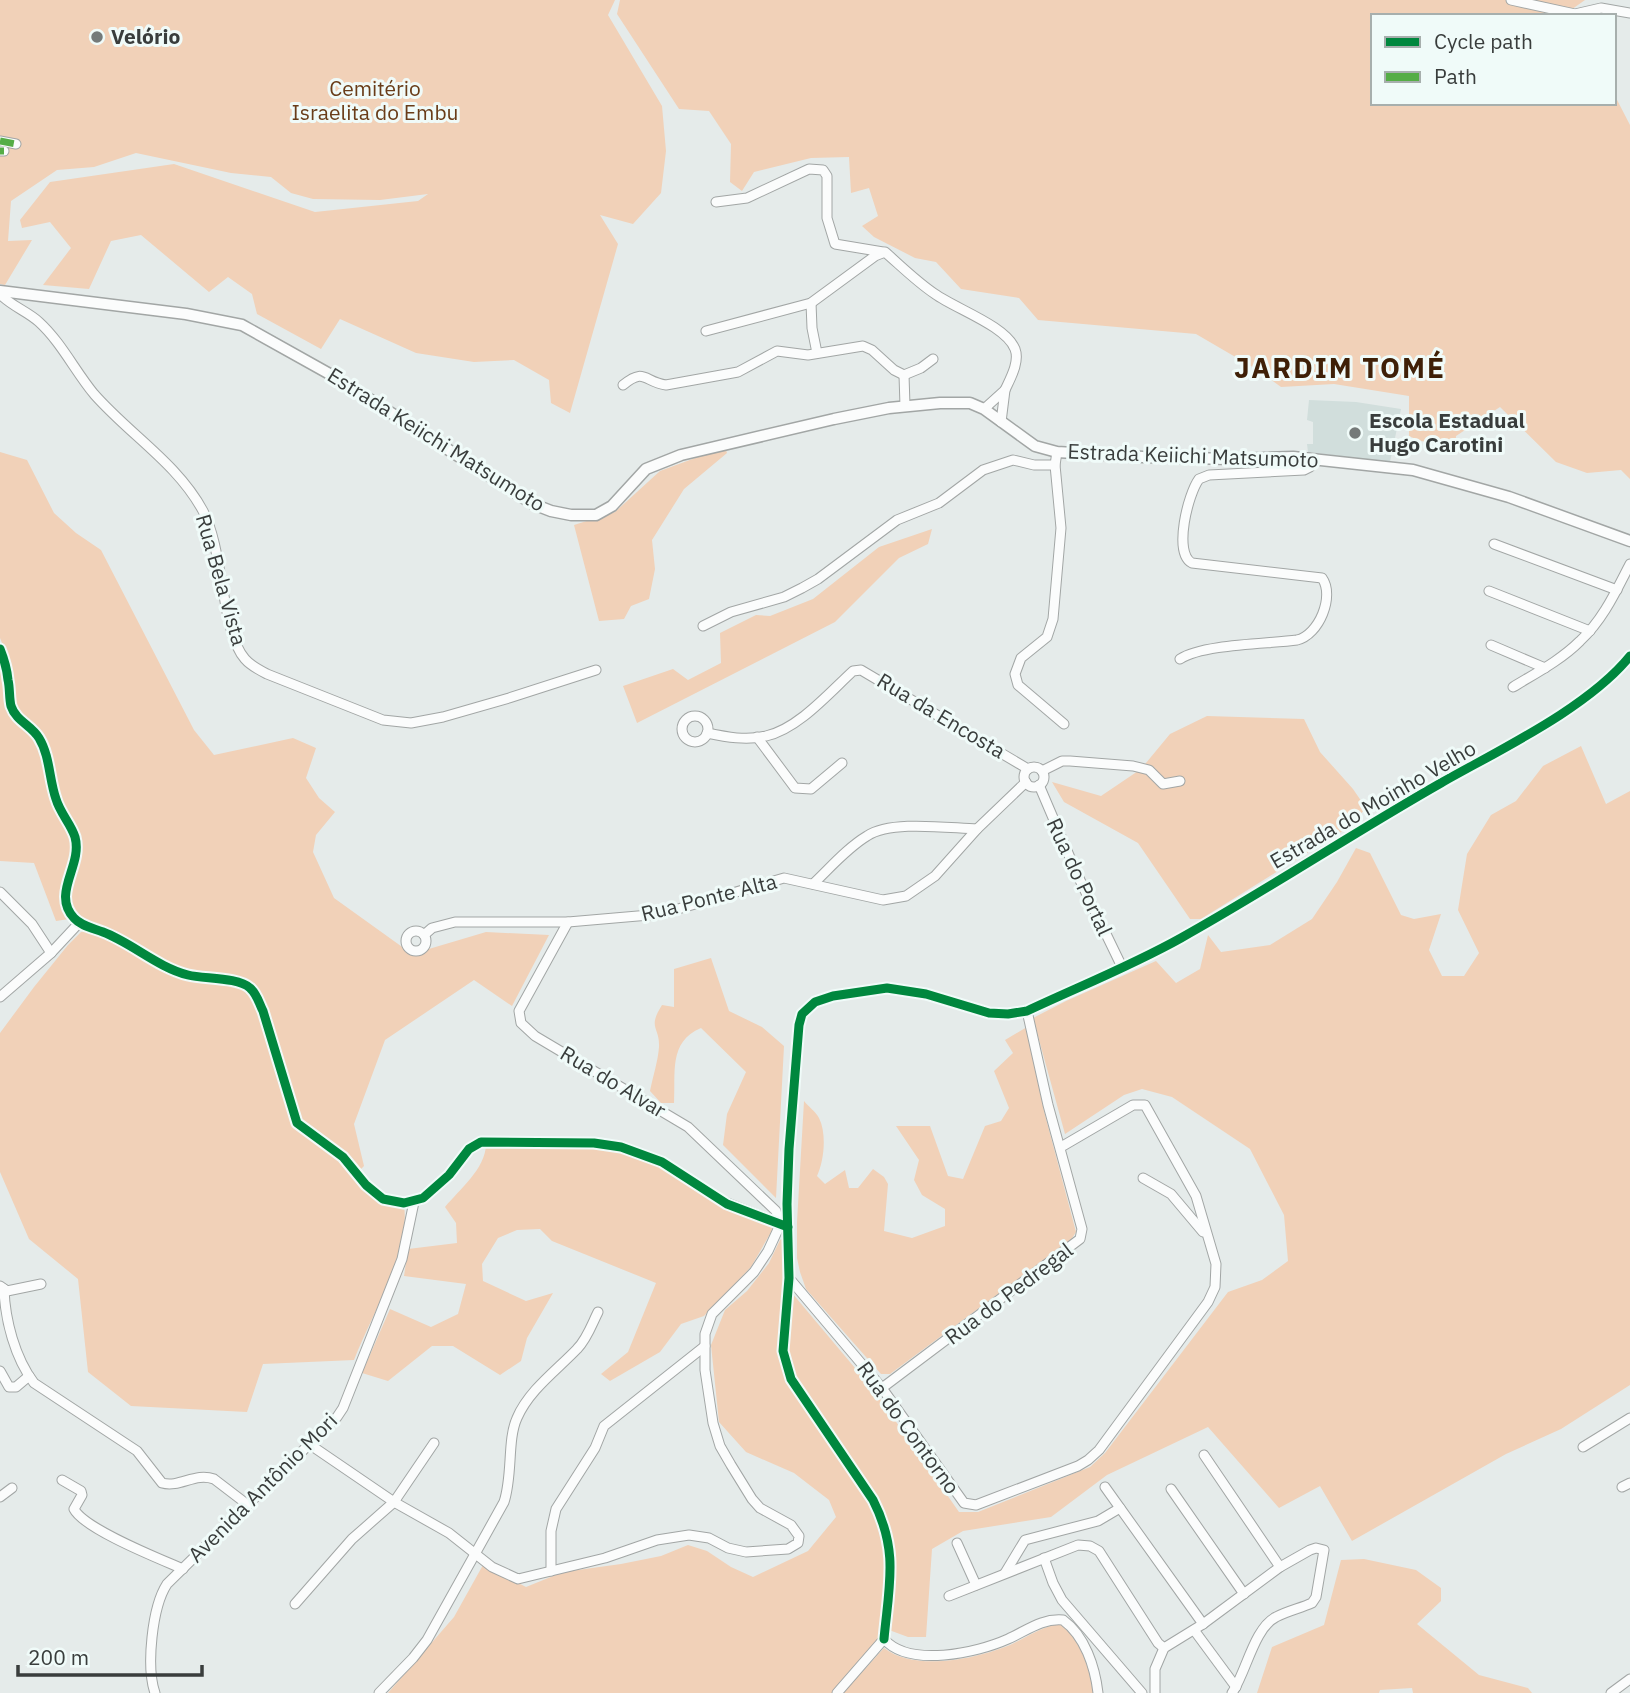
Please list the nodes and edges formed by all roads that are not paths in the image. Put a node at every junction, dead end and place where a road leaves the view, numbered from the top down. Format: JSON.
{"nodes":[{"id":1,"x":1511,"y":0,"type":"edge"},
{"id":2,"x":1630,"y":13,"type":"edge"},
{"id":3,"x":0,"y":141,"type":"edge"},
{"id":4,"x":16,"y":144,"type":"dead end"},
{"id":5,"x":716,"y":202,"type":"dead end"},
{"id":6,"x":885,"y":252,"type":"junction"},
{"id":7,"x":0,"y":292,"type":"edge"},
{"id":8,"x":811,"y":303,"type":"junction"},
{"id":9,"x":706,"y":331,"type":"dead end"},
{"id":10,"x":817,"y":353,"type":"junction"},
{"id":11,"x":933,"y":359,"type":"dead end"},
{"id":12,"x":904,"y":375,"type":"junction"},
{"id":13,"x":623,"y":384,"type":"dead end"},
{"id":14,"x":1005,"y":390,"type":"junction"},
{"id":15,"x":905,"y":406,"type":"junction"},
{"id":16,"x":984,"y":410,"type":"junction"},
{"id":17,"x":1001,"y":422,"type":"junction"},
{"id":18,"x":1057,"y":452,"type":"junction"},
{"id":19,"x":1309,"y":458,"type":"junction"},
{"id":20,"x":1055,"y":465,"type":"junction"},
{"id":21,"x":1630,"y":541,"type":"edge"},
{"id":22,"x":1494,"y":544,"type":"dead end"},
{"id":23,"x":1630,"y":564,"type":"edge"},
{"id":24,"x":1617,"y":590,"type":"junction"},
{"id":25,"x":1489,"y":591,"type":"dead end"},
{"id":26,"x":704,"y":626,"type":"dead end"},
{"id":27,"x":1590,"y":631,"type":"junction"},
{"id":28,"x":1492,"y":645,"type":"dead end"},
{"id":29,"x":0,"y":649,"type":"edge"},
{"id":30,"x":1630,"y":656,"type":"edge"},
{"id":31,"x":1180,"y":659,"type":"dead end"},
{"id":32,"x":1545,"y":668,"type":"junction"},
{"id":33,"x":596,"y":670,"type":"dead end"},
{"id":34,"x":1513,"y":687,"type":"dead end"},
{"id":35,"x":1064,"y":724,"type":"dead end"},
{"id":36,"x":707,"y":733,"type":"dead end"},
{"id":37,"x":757,"y":737,"type":"junction"},
{"id":38,"x":842,"y":762,"type":"dead end"},
{"id":39,"x":1028,"y":769,"type":"junction"},
{"id":40,"x":1042,"y":771,"type":"junction"},
{"id":41,"x":1180,"y":781,"type":"dead end"},
{"id":42,"x":1026,"y":782,"type":"junction"},
{"id":43,"x":1039,"y":785,"type":"junction"},
{"id":44,"x":976,"y":829,"type":"junction"},
{"id":45,"x":813,"y":884,"type":"junction"},
{"id":46,"x":0,"y":892,"type":"edge"},
{"id":47,"x":568,"y":922,"type":"junction"},
{"id":48,"x":79,"y":923,"type":"junction"},
{"id":49,"x":424,"y":935,"type":"dead end"},
{"id":50,"x":51,"y":954,"type":"junction"},
{"id":51,"x":1122,"y":967,"type":"junction"},
{"id":52,"x":0,"y":997,"type":"edge"},
{"id":53,"x":1027,"y":1011,"type":"junction"},
{"id":54,"x":1061,"y":1147,"type":"junction"},
{"id":55,"x":1143,"y":1178,"type":"dead end"},
{"id":56,"x":1196,"y":1196,"type":"junction"},
{"id":57,"x":1178,"y":1200,"type":"junction"},
{"id":58,"x":414,"y":1202,"type":"junction"},
{"id":59,"x":784,"y":1226,"type":"junction"},
{"id":60,"x":1207,"y":1236,"type":"junction"},
{"id":61,"x":789,"y":1278,"type":"junction"},
{"id":62,"x":41,"y":1284,"type":"dead end"},
{"id":63,"x":2,"y":1287,"type":"edge"},
{"id":64,"x":598,"y":1312,"type":"dead end"},
{"id":65,"x":705,"y":1346,"type":"junction"},
{"id":66,"x":0,"y":1371,"type":"edge"},
{"id":67,"x":29,"y":1376,"type":"junction"},
{"id":68,"x":882,"y":1388,"type":"junction"},
{"id":69,"x":1630,"y":1418,"type":"edge"},
{"id":70,"x":434,"y":1443,"type":"dead end"},
{"id":71,"x":309,"y":1444,"type":"junction"},
{"id":72,"x":1583,"y":1447,"type":"dead end"},
{"id":73,"x":1204,"y":1455,"type":"dead end"},
{"id":74,"x":62,"y":1480,"type":"dead end"},
{"id":75,"x":1105,"y":1487,"type":"dead end"},
{"id":76,"x":12,"y":1488,"type":"dead end"},
{"id":77,"x":1171,"y":1489,"type":"dead end"},
{"id":78,"x":0,"y":1497,"type":"edge"},
{"id":79,"x":394,"y":1502,"type":"junction"},
{"id":80,"x":248,"y":1505,"type":"junction"},
{"id":81,"x":1120,"y":1508,"type":"junction"},
{"id":82,"x":957,"y":1543,"type":"dead end"},
{"id":83,"x":476,"y":1552,"type":"junction"},
{"id":84,"x":1044,"y":1558,"type":"junction"},
{"id":85,"x":1280,"y":1567,"type":"junction"},
{"id":86,"x":183,"y":1569,"type":"junction"},
{"id":87,"x":551,"y":1572,"type":"junction"},
{"id":88,"x":1005,"y":1573,"type":"junction"},
{"id":89,"x":975,"y":1585,"type":"junction"},
{"id":90,"x":1244,"y":1594,"type":"junction"},
{"id":91,"x":949,"y":1596,"type":"dead end"},
{"id":92,"x":295,"y":1604,"type":"dead end"},
{"id":93,"x":1198,"y":1627,"type":"junction"},
{"id":94,"x":884,"y":1639,"type":"junction"},
{"id":95,"x":1164,"y":1648,"type":"junction"},
{"id":96,"x":1630,"y":1679,"type":"edge"},
{"id":97,"x":1234,"y":1690,"type":"edge"},
{"id":98,"x":155,"y":1693,"type":"edge"},
{"id":99,"x":379,"y":1693,"type":"edge"},
{"id":100,"x":837,"y":1693,"type":"edge"},
{"id":101,"x":1098,"y":1693,"type":"edge"},
{"id":102,"x":1142,"y":1693,"type":"edge"},
{"id":103,"x":1155,"y":1693,"type":"edge"},
{"id":104,"x":1611,"y":1693,"type":"edge"}],
"edges":[{"from":1,"to":2,"type":"street"},
{"from":3,"to":4,"type":"street"},
{"from":5,"to":6,"type":"street"},
{"from":6,"to":8,"type":"street"},
{"from":6,"to":14,"type":"street"},
{"from":7,"to":15,"type":"main road","name":"Estrada Keiichi Matsumoto"},
{"from":7,"to":33,"type":"street","name":"Rua Bela Vista"},
{"from":8,"to":9,"type":"street"},
{"from":8,"to":10,"type":"street"},
{"from":10,"to":12,"type":"street"},
{"from":10,"to":13,"type":"street"},
{"from":11,"to":12,"type":"street"},
{"from":12,"to":15,"type":"street"},
{"from":14,"to":16,"type":"street"},
{"from":14,"to":17,"type":"street"},
{"from":15,"to":16,"type":"main road","name":"Estrada Keiichi Matsumoto"},
{"from":16,"to":17,"type":"main road","name":"Estrada Keiichi Matsumoto"},
{"from":17,"to":18,"type":"main road","name":"Estrada Keiichi Matsumoto"},
{"from":18,"to":19,"type":"main road","name":"Estrada Keiichi Matsumoto"},
{"from":18,"to":20,"type":"street"},
{"from":19,"to":21,"type":"main road","name":"Estrada Keiichi Matsumoto"},
{"from":19,"to":31,"type":"street"},
{"from":20,"to":26,"type":"street"},
{"from":20,"to":35,"type":"street"},
{"from":22,"to":24,"type":"street"},
{"from":23,"to":24,"type":"street"},
{"from":24,"to":27,"type":"street"},
{"from":25,"to":27,"type":"street"},
{"from":27,"to":32,"type":"street"},
{"from":28,"to":32,"type":"street"},
{"from":29,"to":48,"type":"street"},
{"from":30,"to":51,"type":"street","name":"Estrada do Moinho Velho"},
{"from":32,"to":34,"type":"street"},
{"from":36,"to":37,"type":"street","name":"Rua da Encosta"},
{"from":37,"to":38,"type":"street"},
{"from":37,"to":39,"type":"street","name":"Rua da Encosta"},
{"from":39,"to":40,"type":"street"},
{"from":39,"to":42,"type":"street"},
{"from":40,"to":41,"type":"street"},
{"from":40,"to":43,"type":"street"},
{"from":42,"to":43,"type":"street"},
{"from":42,"to":44,"type":"street","name":"Rua Ponte Alta"},
{"from":43,"to":51,"type":"street","name":"Rua do Portal"},
{"from":44,"to":45,"type":"street"},
{"from":44,"to":45,"type":"street","name":"Rua Ponte Alta"},
{"from":45,"to":47,"type":"street","name":"Rua Ponte Alta"},
{"from":46,"to":50,"type":"street"},
{"from":47,"to":49,"type":"street","name":"Rua Ponte Alta"},
{"from":47,"to":59,"type":"street","name":"Rua do Alvar"},
{"from":48,"to":50,"type":"street"},
{"from":48,"to":58,"type":"street"},
{"from":50,"to":52,"type":"street"},
{"from":51,"to":53,"type":"street","name":"Estrada do Moinho Velho"},
{"from":53,"to":54,"type":"street","name":"Rua do Pedregal"},
{"from":53,"to":59,"type":"street"},
{"from":54,"to":56,"type":"street","name":"Rua do Contorno"},
{"from":54,"to":68,"type":"street","name":"Rua do Pedregal"},
{"from":55,"to":57,"type":"street"},
{"from":56,"to":57,"type":"street"},
{"from":56,"to":60,"type":"street","name":"Rua do Contorno"},
{"from":57,"to":60,"type":"street"},
{"from":58,"to":59,"type":"street"},
{"from":58,"to":71,"type":"street","name":"Avenida Antônio Mori"},
{"from":59,"to":61,"type":"street"},
{"from":59,"to":65,"type":"street"},
{"from":60,"to":68,"type":"street","name":"Rua do Contorno"},
{"from":61,"to":68,"type":"street","name":"Rua do Contorno"},
{"from":61,"to":94,"type":"street"},
{"from":62,"to":63,"type":"street"},
{"from":63,"to":67,"type":"street"},
{"from":64,"to":83,"type":"street"},
{"from":65,"to":87,"type":"street"},
{"from":65,"to":87,"type":"street"},
{"from":66,"to":67,"type":"street"},
{"from":67,"to":80,"type":"street"},
{"from":69,"to":72,"type":"street"},
{"from":70,"to":79,"type":"street"},
{"from":71,"to":79,"type":"street"},
{"from":71,"to":80,"type":"street","name":"Avenida Antônio Mori"},
{"from":73,"to":85,"type":"street"},
{"from":74,"to":86,"type":"street"},
{"from":75,"to":81,"type":"street"},
{"from":76,"to":78,"type":"street"},
{"from":77,"to":90,"type":"street"},
{"from":79,"to":83,"type":"street"},
{"from":79,"to":92,"type":"street"},
{"from":80,"to":86,"type":"street","name":"Avenida Antônio Mori"},
{"from":81,"to":88,"type":"street"},
{"from":81,"to":93,"type":"street"},
{"from":82,"to":89,"type":"street"},
{"from":83,"to":87,"type":"street"},
{"from":83,"to":99,"type":"street"},
{"from":84,"to":88,"type":"street"},
{"from":84,"to":95,"type":"street"},
{"from":84,"to":102,"type":"street"},
{"from":85,"to":90,"type":"street"},
{"from":85,"to":97,"type":"street"},
{"from":86,"to":98,"type":"street","name":"Avenida Antônio Mori"},
{"from":88,"to":89,"type":"street"},
{"from":89,"to":91,"type":"street"},
{"from":90,"to":93,"type":"street"},
{"from":93,"to":95,"type":"street"},
{"from":93,"to":97,"type":"street"},
{"from":94,"to":100,"type":"street"},
{"from":94,"to":101,"type":"street"},
{"from":95,"to":103,"type":"street"},
{"from":96,"to":104,"type":"street"}]}
